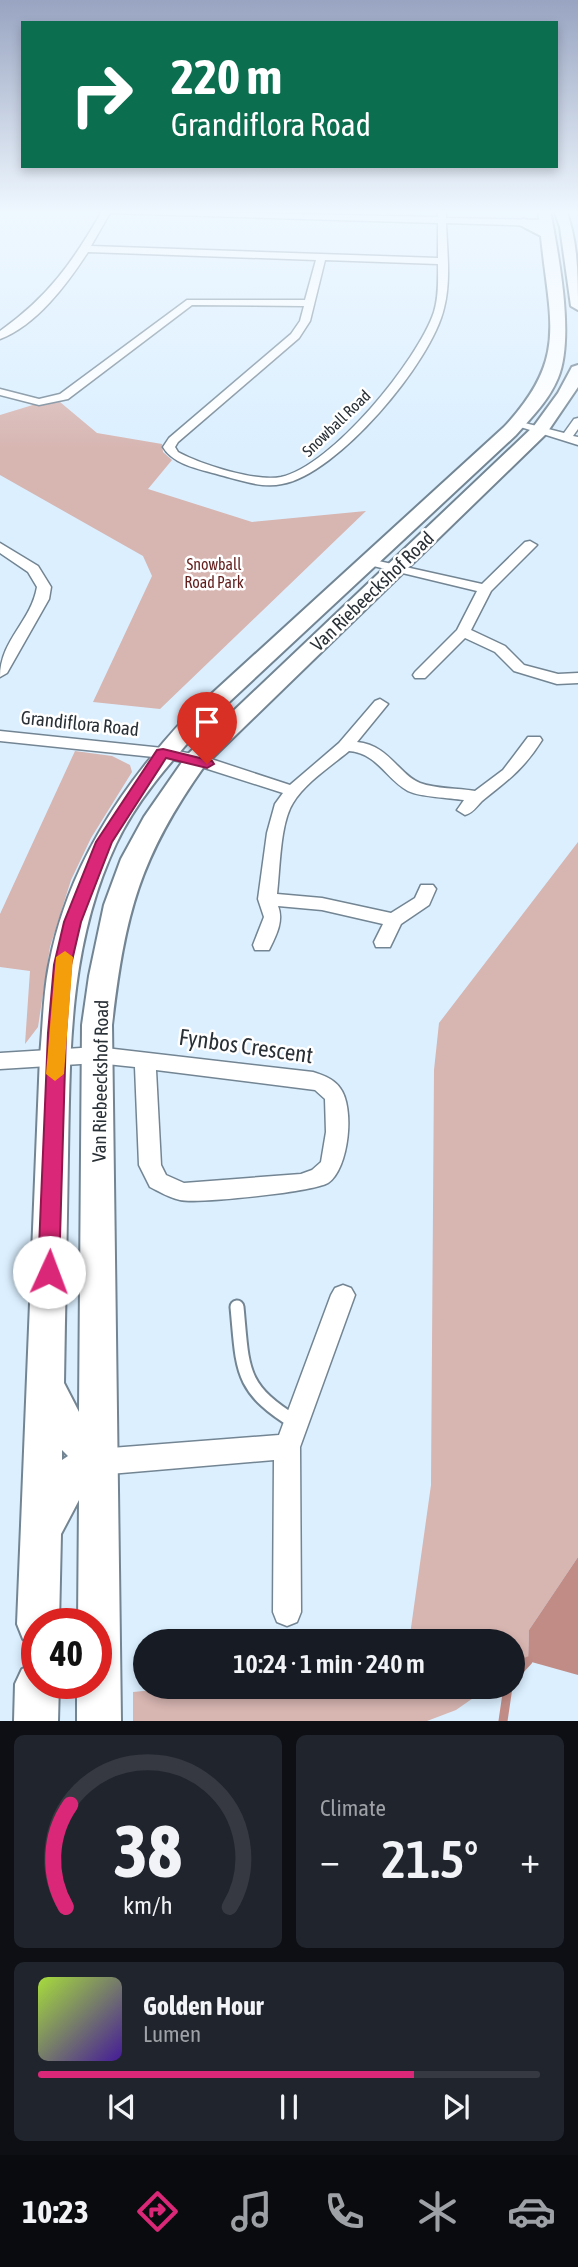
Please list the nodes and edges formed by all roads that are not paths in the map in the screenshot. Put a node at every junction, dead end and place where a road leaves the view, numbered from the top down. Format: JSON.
{"nodes":[{"id":1,"x":57,"y":290,"type":"edge"},
{"id":2,"x":313,"y":290,"type":"edge"},
{"id":3,"x":440,"y":290,"type":"edge"},
{"id":4,"x":555,"y":293,"type":"joint"},
{"id":5,"x":577,"y":298,"type":"edge"},
{"id":6,"x":310,"y":303,"type":"junction"},
{"id":7,"x":0,"y":336,"type":"edge"},
{"id":8,"x":578,"y":370,"type":"edge"},
{"id":9,"x":0,"y":392,"type":"edge"},
{"id":10,"x":578,"y":421,"type":"edge"},
{"id":11,"x":517,"y":424,"type":"junction"},
{"id":12,"x":540,"y":430,"type":"junction"},
{"id":13,"x":573,"y":439,"type":"edge"},
{"id":14,"x":530,"y":545,"type":"dead end"},
{"id":15,"x":0,"y":547,"type":"edge"},
{"id":16,"x":370,"y":561,"type":"junction"},
{"id":17,"x":396,"y":568,"type":"junction"},
{"id":18,"x":485,"y":589,"type":"junction"},
{"id":19,"x":464,"y":632,"type":"junction"},
{"id":20,"x":0,"y":673,"type":"edge"},
{"id":21,"x":420,"y":675,"type":"dead end"},
{"id":22,"x":578,"y":678,"type":"edge"},
{"id":23,"x":380,"y":704,"type":"dead end"},
{"id":24,"x":0,"y":736,"type":"edge"},
{"id":25,"x":534,"y":740,"type":"dead end"},
{"id":26,"x":345,"y":746,"type":"junction"},
{"id":27,"x":163,"y":753,"type":"junction"},
{"id":28,"x":196,"y":760,"type":"junction"},
{"id":29,"x":293,"y":791,"type":"junction"},
{"id":30,"x":475,"y":796,"type":"junction"},
{"id":31,"x":465,"y":810,"type":"dead end"},
{"id":32,"x":427,"y":889,"type":"dead end"},
{"id":33,"x":267,"y":899,"type":"junction"},
{"id":34,"x":394,"y":920,"type":"junction"},
{"id":35,"x":383,"y":942,"type":"dead end"},
{"id":36,"x":262,"y":945,"type":"dead end"},
{"id":37,"x":97,"y":1055,"type":"junction"},
{"id":38,"x":55,"y":1056,"type":"junction"},
{"id":39,"x":145,"y":1059,"type":"junction"},
{"id":40,"x":0,"y":1061,"type":"edge"},
{"id":41,"x":343,"y":1295,"type":"dead end"},
{"id":42,"x":237,"y":1307,"type":"dead end"},
{"id":43,"x":46,"y":1377,"type":"junction"},
{"id":44,"x":291,"y":1435,"type":"junction"},
{"id":45,"x":98,"y":1462,"type":"junction"},
{"id":46,"x":41,"y":1530,"type":"junction"},
{"id":47,"x":39,"y":1608,"type":"edge"},
{"id":48,"x":287,"y":1612,"type":"dead end"},
{"id":49,"x":37,"y":1699,"type":"edge"},
{"id":50,"x":36,"y":1721,"type":"edge"},
{"id":51,"x":99,"y":1721,"type":"edge"}],
"edges":[{"from":1,"to":7,"type":"street"},
{"from":2,"to":6,"type":"street","name":"Snowball Road"},
{"from":3,"to":6,"type":"street","name":"Snowball Road"},
{"from":4,"to":5,"type":"street"},
{"from":4,"to":11,"type":"street","name":"Van Riebeeckshof Road"},
{"from":6,"to":9,"type":"street"},
{"from":8,"to":12,"type":"street","name":"Van Riebeeckshof Road"},
{"from":10,"to":13,"type":"street"},
{"from":11,"to":12,"type":"street"},
{"from":11,"to":16,"type":"street","name":"Van Riebeeckshof Road"},
{"from":12,"to":13,"type":"street"},
{"from":12,"to":17,"type":"street","name":"Van Riebeeckshof Road"},
{"from":14,"to":18,"type":"street"},
{"from":15,"to":20,"type":"street"},
{"from":16,"to":17,"type":"street"},
{"from":16,"to":27,"type":"street","name":"Van Riebeeckshof Road"},
{"from":17,"to":18,"type":"street"},
{"from":17,"to":28,"type":"street","name":"Van Riebeeckshof Road"},
{"from":18,"to":19,"type":"street"},
{"from":19,"to":21,"type":"street"},
{"from":19,"to":22,"type":"street"},
{"from":23,"to":26,"type":"street"},
{"from":24,"to":27,"type":"street","name":"Grandiflora Road"},
{"from":25,"to":30,"type":"street"},
{"from":26,"to":29,"type":"street"},
{"from":26,"to":30,"type":"street"},
{"from":27,"to":28,"type":"street","name":"Grandiflora Road"},
{"from":27,"to":38,"type":"street","name":"Van Riebeeckshof Road"},
{"from":28,"to":29,"type":"street","name":"Grandiflora Road"},
{"from":28,"to":37,"type":"street","name":"Van Riebeeckshof Road"},
{"from":29,"to":33,"type":"street"},
{"from":30,"to":31,"type":"street"},
{"from":32,"to":34,"type":"street"},
{"from":33,"to":34,"type":"street"},
{"from":33,"to":36,"type":"street"},
{"from":34,"to":35,"type":"street"},
{"from":37,"to":38,"type":"street","name":"Fynbos Crescent"},
{"from":37,"to":39,"type":"street","name":"Fynbos Crescent"},
{"from":37,"to":45,"type":"street","name":"Van Riebeeckshof Road"},
{"from":38,"to":40,"type":"street","name":"Fynbos Crescent"},
{"from":38,"to":43,"type":"street","name":"Van Riebeeckshof Road"},
{"from":39,"to":39,"type":"street","name":"Fynbos Crescent"},
{"from":41,"to":44,"type":"street"},
{"from":42,"to":44,"type":"lane"},
{"from":43,"to":45,"type":"street"},
{"from":43,"to":46,"type":"street","name":"Van Riebeeckshof Road"},
{"from":44,"to":45,"type":"street"},
{"from":44,"to":48,"type":"street"},
{"from":45,"to":46,"type":"street"},
{"from":45,"to":51,"type":"street","name":"Van Riebeeckshof Road"},
{"from":46,"to":47,"type":"street","name":"Van Riebeeckshof Road"},
{"from":49,"to":50,"type":"street"}]}
